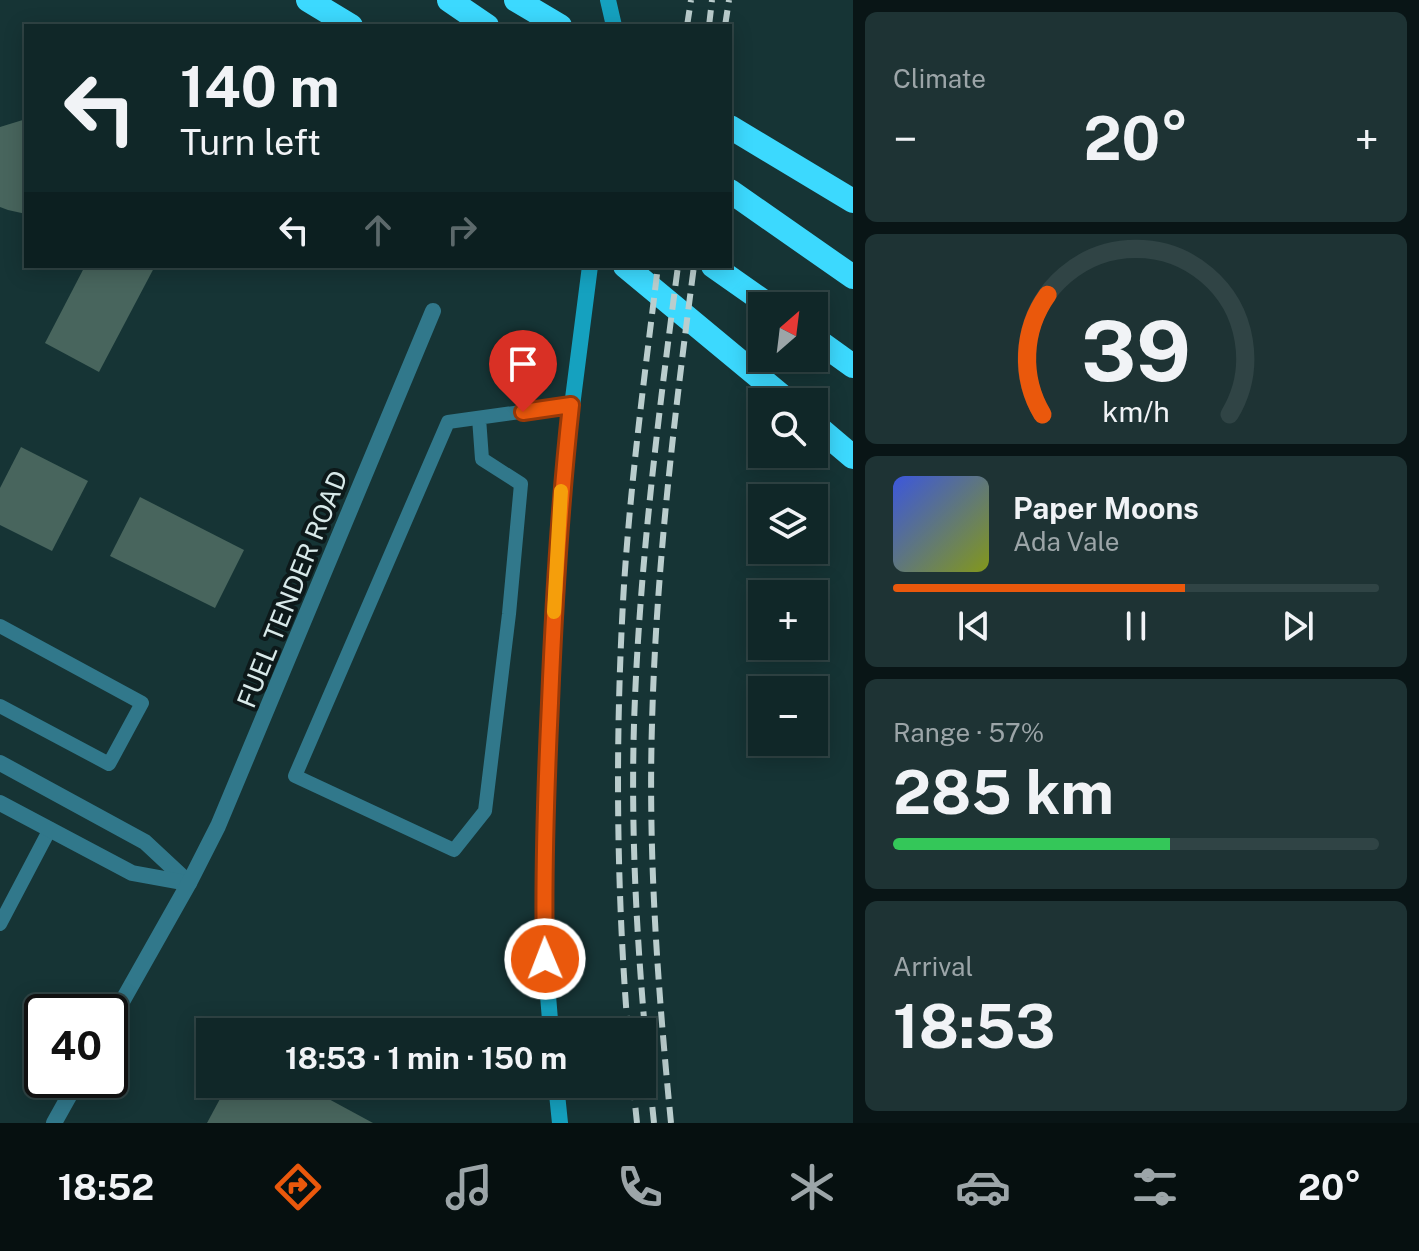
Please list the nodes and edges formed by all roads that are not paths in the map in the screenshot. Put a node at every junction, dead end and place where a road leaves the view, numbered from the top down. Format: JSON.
{"nodes":[{"id":1,"x":308,"y":0,"type":"edge"},
{"id":2,"x":449,"y":0,"type":"edge"},
{"id":3,"x":516,"y":0,"type":"edge"},
{"id":4,"x":608,"y":0,"type":"edge"},
{"id":5,"x":348,"y":24,"type":"edge"},
{"id":6,"x":484,"y":24,"type":"edge"},
{"id":7,"x":557,"y":24,"type":"edge"},
{"id":8,"x":614,"y":24,"type":"edge"},
{"id":9,"x":732,"y":128,"type":"edge"},
{"id":10,"x":732,"y":192,"type":"edge"},
{"id":11,"x":853,"y":201,"type":"edge"},
{"id":12,"x":590,"y":268,"type":"edge"},
{"id":13,"x":627,"y":268,"type":"edge"},
{"id":14,"x":716,"y":268,"type":"edge"},
{"id":15,"x":853,"y":277,"type":"edge"},
{"id":16,"x":750,"y":292,"type":"edge"},
{"id":17,"x":433,"y":311,"type":"dead end"},
{"id":18,"x":828,"y":348,"type":"edge"},
{"id":19,"x":853,"y":366,"type":"edge"},
{"id":20,"x":772,"y":388,"type":"edge"},
{"id":21,"x":571,"y":405,"type":"junction"},
{"id":22,"x":479,"y":418,"type":"junction"},
{"id":23,"x":828,"y":436,"type":"edge"},
{"id":24,"x":853,"y":457,"type":"edge"},
{"id":25,"x":0,"y":626,"type":"edge"},
{"id":26,"x":0,"y":706,"type":"edge"},
{"id":27,"x":0,"y":763,"type":"edge"},
{"id":28,"x":0,"y":803,"type":"edge"},
{"id":29,"x":50,"y":829,"type":"junction"},
{"id":30,"x":189,"y":883,"type":"junction"},
{"id":31,"x":0,"y":924,"type":"edge"},
{"id":32,"x":126,"y":994,"type":"edge"},
{"id":33,"x":550,"y":1018,"type":"edge"},
{"id":34,"x":68,"y":1098,"type":"edge"},
{"id":35,"x":557,"y":1098,"type":"edge"},
{"id":36,"x":54,"y":1123,"type":"edge"},
{"id":37,"x":560,"y":1123,"type":"edge"}],
"edges":[{"from":1,"to":5,"type":"highway"},
{"from":2,"to":6,"type":"highway"},
{"from":3,"to":7,"type":"highway"},
{"from":4,"to":8,"type":"street"},
{"from":9,"to":11,"type":"highway"},
{"from":10,"to":15,"type":"highway"},
{"from":12,"to":21,"type":"street"},
{"from":13,"to":20,"type":"highway"},
{"from":14,"to":16,"type":"highway"},
{"from":17,"to":30,"type":"street","name":"FUEL TENDER ROAD"},
{"from":18,"to":19,"type":"highway"},
{"from":21,"to":22,"type":"lane"},
{"from":21,"to":33,"type":"street"},
{"from":22,"to":22,"type":"lane"},
{"from":23,"to":24,"type":"highway"},
{"from":25,"to":26,"type":"lane"},
{"from":27,"to":30,"type":"street"},
{"from":28,"to":29,"type":"street"},
{"from":29,"to":30,"type":"street"},
{"from":29,"to":31,"type":"lane"},
{"from":30,"to":32,"type":"street","name":"FUEL TENDER ROAD"},
{"from":34,"to":36,"type":"street"},
{"from":35,"to":37,"type":"street"}]}
